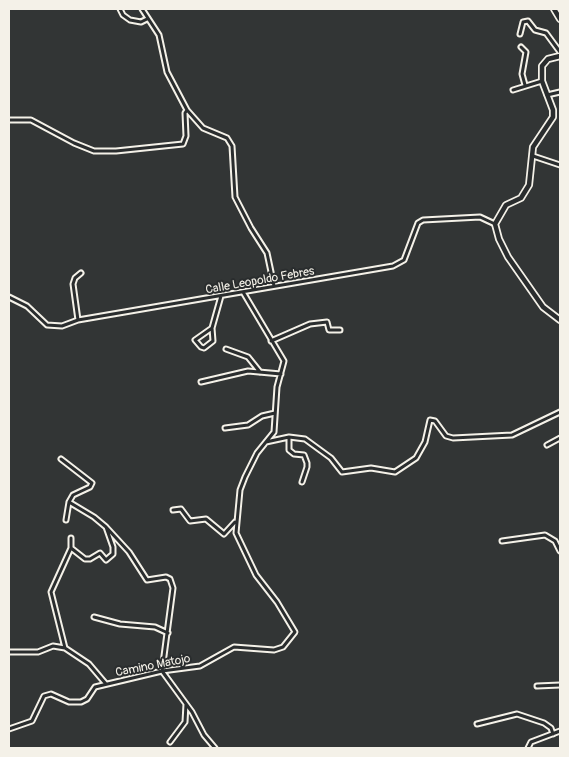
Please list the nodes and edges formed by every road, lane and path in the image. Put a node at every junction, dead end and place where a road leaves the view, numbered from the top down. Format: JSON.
{"nodes":[{"id":1,"x":120,"y":9,"type":"edge"},
{"id":2,"x":142,"y":9,"type":"edge"},
{"id":3,"x":554,"y":9,"type":"edge"},
{"id":4,"x":147,"y":19,"type":"junction"},
{"id":5,"x":560,"y":19,"type":"edge"},
{"id":6,"x":520,"y":34,"type":"dead end"},
{"id":7,"x":521,"y":47,"type":"dead end"},
{"id":8,"x":560,"y":52,"type":"edge"},
{"id":9,"x":560,"y":56,"type":"edge"},
{"id":10,"x":542,"y":81,"type":"junction"},
{"id":11,"x":525,"y":85,"type":"junction"},
{"id":12,"x":513,"y":90,"type":"dead end"},
{"id":13,"x":560,"y":92,"type":"edge"},
{"id":14,"x":547,"y":95,"type":"junction"},
{"id":15,"x":187,"y":110,"type":"junction"},
{"id":16,"x":9,"y":120,"type":"edge"},
{"id":17,"x":533,"y":156,"type":"junction"},
{"id":18,"x":560,"y":165,"type":"edge"},
{"id":19,"x":495,"y":224,"type":"junction"},
{"id":20,"x":81,"y":273,"type":"dead end"},
{"id":21,"x":274,"y":286,"type":"junction"},
{"id":22,"x":243,"y":292,"type":"junction"},
{"id":23,"x":221,"y":296,"type":"junction"},
{"id":24,"x":9,"y":297,"type":"edge"},
{"id":25,"x":78,"y":320,"type":"junction"},
{"id":26,"x":560,"y":320,"type":"edge"},
{"id":27,"x":212,"y":328,"type":"junction"},
{"id":28,"x":340,"y":330,"type":"dead end"},
{"id":29,"x":271,"y":341,"type":"junction"},
{"id":30,"x":226,"y":350,"type":"dead end"},
{"id":31,"x":260,"y":372,"type":"junction"},
{"id":32,"x":281,"y":374,"type":"junction"},
{"id":33,"x":201,"y":382,"type":"dead end"},
{"id":34,"x":560,"y":412,"type":"edge"},
{"id":35,"x":275,"y":413,"type":"junction"},
{"id":36,"x":225,"y":428,"type":"dead end"},
{"id":37,"x":289,"y":437,"type":"junction"},
{"id":38,"x":560,"y":438,"type":"edge"},
{"id":39,"x":265,"y":442,"type":"junction"},
{"id":40,"x":547,"y":445,"type":"dead end"},
{"id":41,"x":61,"y":459,"type":"dead end"},
{"id":42,"x":302,"y":482,"type":"dead end"},
{"id":43,"x":69,"y":502,"type":"junction"},
{"id":44,"x":173,"y":510,"type":"dead end"},
{"id":45,"x":66,"y":520,"type":"dead end"},
{"id":46,"x":236,"y":522,"type":"junction"},
{"id":47,"x":106,"y":527,"type":"junction"},
{"id":48,"x":71,"y":538,"type":"dead end"},
{"id":49,"x":502,"y":541,"type":"dead end"},
{"id":50,"x":71,"y":548,"type":"junction"},
{"id":51,"x":560,"y":551,"type":"edge"},
{"id":52,"x":94,"y":617,"type":"dead end"},
{"id":53,"x":168,"y":633,"type":"junction"},
{"id":54,"x":65,"y":648,"type":"junction"},
{"id":55,"x":9,"y":652,"type":"edge"},
{"id":56,"x":162,"y":671,"type":"junction"},
{"id":57,"x":106,"y":684,"type":"junction"},
{"id":58,"x":560,"y":685,"type":"edge"},
{"id":59,"x":537,"y":686,"type":"dead end"},
{"id":60,"x":186,"y":704,"type":"junction"},
{"id":61,"x":477,"y":724,"type":"dead end"},
{"id":62,"x":9,"y":729,"type":"edge"},
{"id":63,"x":560,"y":731,"type":"edge"},
{"id":64,"x":553,"y":734,"type":"junction"},
{"id":65,"x":170,"y":742,"type":"dead end"},
{"id":66,"x":215,"y":748,"type":"edge"},
{"id":67,"x":528,"y":748,"type":"edge"}],
"edges":[{"from":1,"to":4,"type":"street"},
{"from":2,"to":4,"type":"street"},
{"from":3,"to":5,"type":"street"},
{"from":4,"to":15,"type":"street"},
{"from":6,"to":8,"type":"street"},
{"from":7,"to":11,"type":"street"},
{"from":9,"to":10,"type":"street"},
{"from":10,"to":11,"type":"street"},
{"from":10,"to":14,"type":"street"},
{"from":11,"to":12,"type":"street"},
{"from":13,"to":14,"type":"street"},
{"from":14,"to":17,"type":"street"},
{"from":15,"to":16,"type":"street"},
{"from":15,"to":21,"type":"street"},
{"from":17,"to":18,"type":"street"},
{"from":17,"to":19,"type":"street"},
{"from":19,"to":21,"type":"street","name":"Calle Leopoldo Febres"},
{"from":19,"to":26,"type":"street"},
{"from":20,"to":25,"type":"street"},
{"from":21,"to":22,"type":"street","name":"Calle Leopoldo Febres"},
{"from":22,"to":23,"type":"street","name":"Calle Leopoldo Febres"},
{"from":22,"to":29,"type":"street","name":"Camino Matojo"},
{"from":23,"to":25,"type":"street","name":"Calle Leopoldo Febres"},
{"from":23,"to":27,"type":"street"},
{"from":24,"to":25,"type":"street","name":"Calle Leopoldo Febres"},
{"from":27,"to":27,"type":"street"},
{"from":28,"to":29,"type":"street"},
{"from":29,"to":32,"type":"street","name":"Camino Matojo"},
{"from":30,"to":31,"type":"street"},
{"from":31,"to":32,"type":"street"},
{"from":31,"to":33,"type":"street"},
{"from":32,"to":35,"type":"street","name":"Camino Matojo"},
{"from":34,"to":37,"type":"street"},
{"from":35,"to":36,"type":"street"},
{"from":35,"to":39,"type":"street","name":"Camino Matojo"},
{"from":37,"to":39,"type":"street"},
{"from":37,"to":42,"type":"street"},
{"from":38,"to":40,"type":"street"},
{"from":39,"to":46,"type":"street","name":"Camino Matojo"},
{"from":41,"to":43,"type":"street"},
{"from":43,"to":45,"type":"street"},
{"from":43,"to":47,"type":"street"},
{"from":44,"to":46,"type":"street"},
{"from":46,"to":56,"type":"street","name":"Camino Matojo"},
{"from":47,"to":50,"type":"street"},
{"from":47,"to":53,"type":"street"},
{"from":48,"to":50,"type":"street"},
{"from":49,"to":51,"type":"street"},
{"from":50,"to":54,"type":"street"},
{"from":52,"to":53,"type":"street"},
{"from":53,"to":56,"type":"street"},
{"from":54,"to":55,"type":"street"},
{"from":54,"to":57,"type":"street"},
{"from":56,"to":57,"type":"street","name":"Camino Matojo"},
{"from":56,"to":60,"type":"street"},
{"from":57,"to":62,"type":"street","name":"Camino Matojo"},
{"from":58,"to":59,"type":"street"},
{"from":60,"to":65,"type":"street"},
{"from":60,"to":66,"type":"street"},
{"from":61,"to":64,"type":"street"},
{"from":63,"to":64,"type":"street"},
{"from":64,"to":67,"type":"street"}]}
